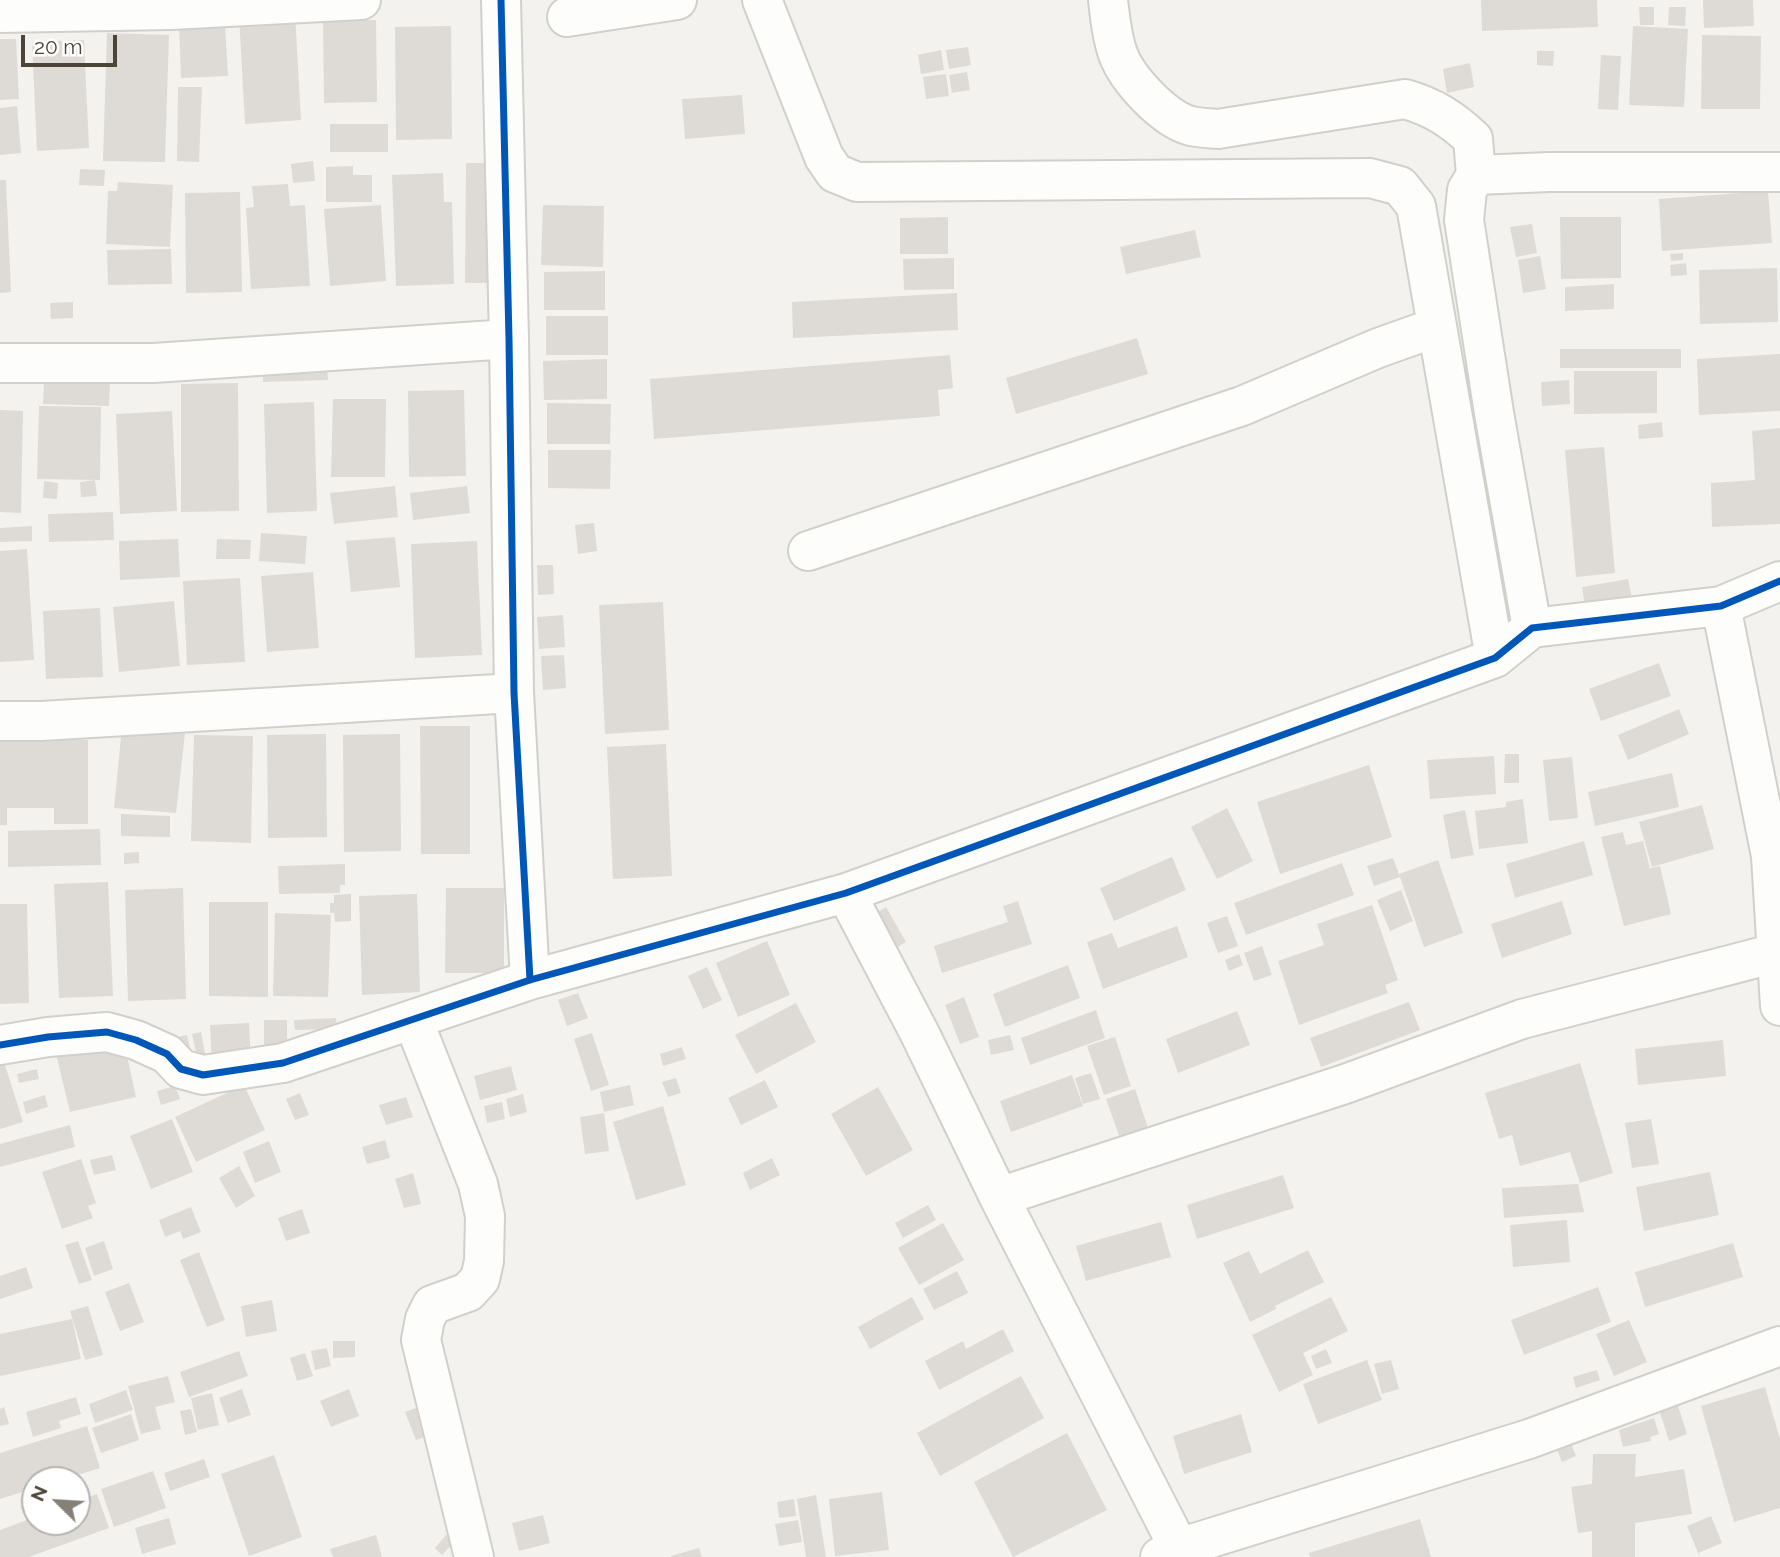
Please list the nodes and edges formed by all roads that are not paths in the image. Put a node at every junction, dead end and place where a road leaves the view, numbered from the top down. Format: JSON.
{"nodes":[{"id":1,"x":361,"y":0,"type":"edge"},
{"id":2,"x":501,"y":0,"type":"edge"},
{"id":3,"x":677,"y":0,"type":"edge"},
{"id":4,"x":762,"y":0,"type":"edge"},
{"id":5,"x":1108,"y":0,"type":"edge"},
{"id":6,"x":0,"y":13,"type":"edge"},
{"id":7,"x":567,"y":17,"type":"dead end"},
{"id":8,"x":1780,"y":172,"type":"edge"},
{"id":9,"x":1476,"y":175,"type":"junction"},
{"id":10,"x":1437,"y":327,"type":"junction"},
{"id":11,"x":509,"y":339,"type":"junction"},
{"id":12,"x":0,"y":363,"type":"edge"},
{"id":13,"x":808,"y":551,"type":"dead end"},
{"id":14,"x":1780,"y":580,"type":"edge"},
{"id":15,"x":1721,"y":606,"type":"junction"},
{"id":16,"x":1532,"y":628,"type":"junction"},
{"id":17,"x":1495,"y":657,"type":"junction"},
{"id":18,"x":514,"y":693,"type":"junction"},
{"id":19,"x":0,"y":721,"type":"edge"},
{"id":20,"x":846,"y":893,"type":"junction"},
{"id":21,"x":1776,"y":953,"type":"junction"},
{"id":22,"x":530,"y":980,"type":"junction"},
{"id":23,"x":1780,"y":1006,"type":"edge"},
{"id":24,"x":413,"y":1020,"type":"junction"},
{"id":25,"x":0,"y":1045,"type":"edge"},
{"id":26,"x":999,"y":1197,"type":"junction"},
{"id":27,"x":1780,"y":1346,"type":"edge"},
{"id":28,"x":1170,"y":1552,"type":"edge"},
{"id":29,"x":474,"y":1557,"type":"edge"}],
"edges":[{"from":1,"to":6,"type":"street"},
{"from":2,"to":11,"type":"street"},
{"from":3,"to":7,"type":"street"},
{"from":4,"to":10,"type":"street"},
{"from":5,"to":9,"type":"street"},
{"from":8,"to":9,"type":"street"},
{"from":9,"to":16,"type":"street"},
{"from":10,"to":13,"type":"street"},
{"from":10,"to":17,"type":"street"},
{"from":11,"to":12,"type":"street"},
{"from":11,"to":18,"type":"street"},
{"from":14,"to":15,"type":"street"},
{"from":15,"to":16,"type":"street"},
{"from":15,"to":21,"type":"street"},
{"from":16,"to":17,"type":"street"},
{"from":17,"to":20,"type":"street"},
{"from":18,"to":19,"type":"street"},
{"from":18,"to":22,"type":"street"},
{"from":20,"to":22,"type":"street"},
{"from":20,"to":26,"type":"street"},
{"from":21,"to":23,"type":"street"},
{"from":21,"to":26,"type":"street"},
{"from":22,"to":24,"type":"street"},
{"from":24,"to":25,"type":"street"},
{"from":24,"to":29,"type":"street"},
{"from":26,"to":28,"type":"street"},
{"from":27,"to":28,"type":"street"}]}
